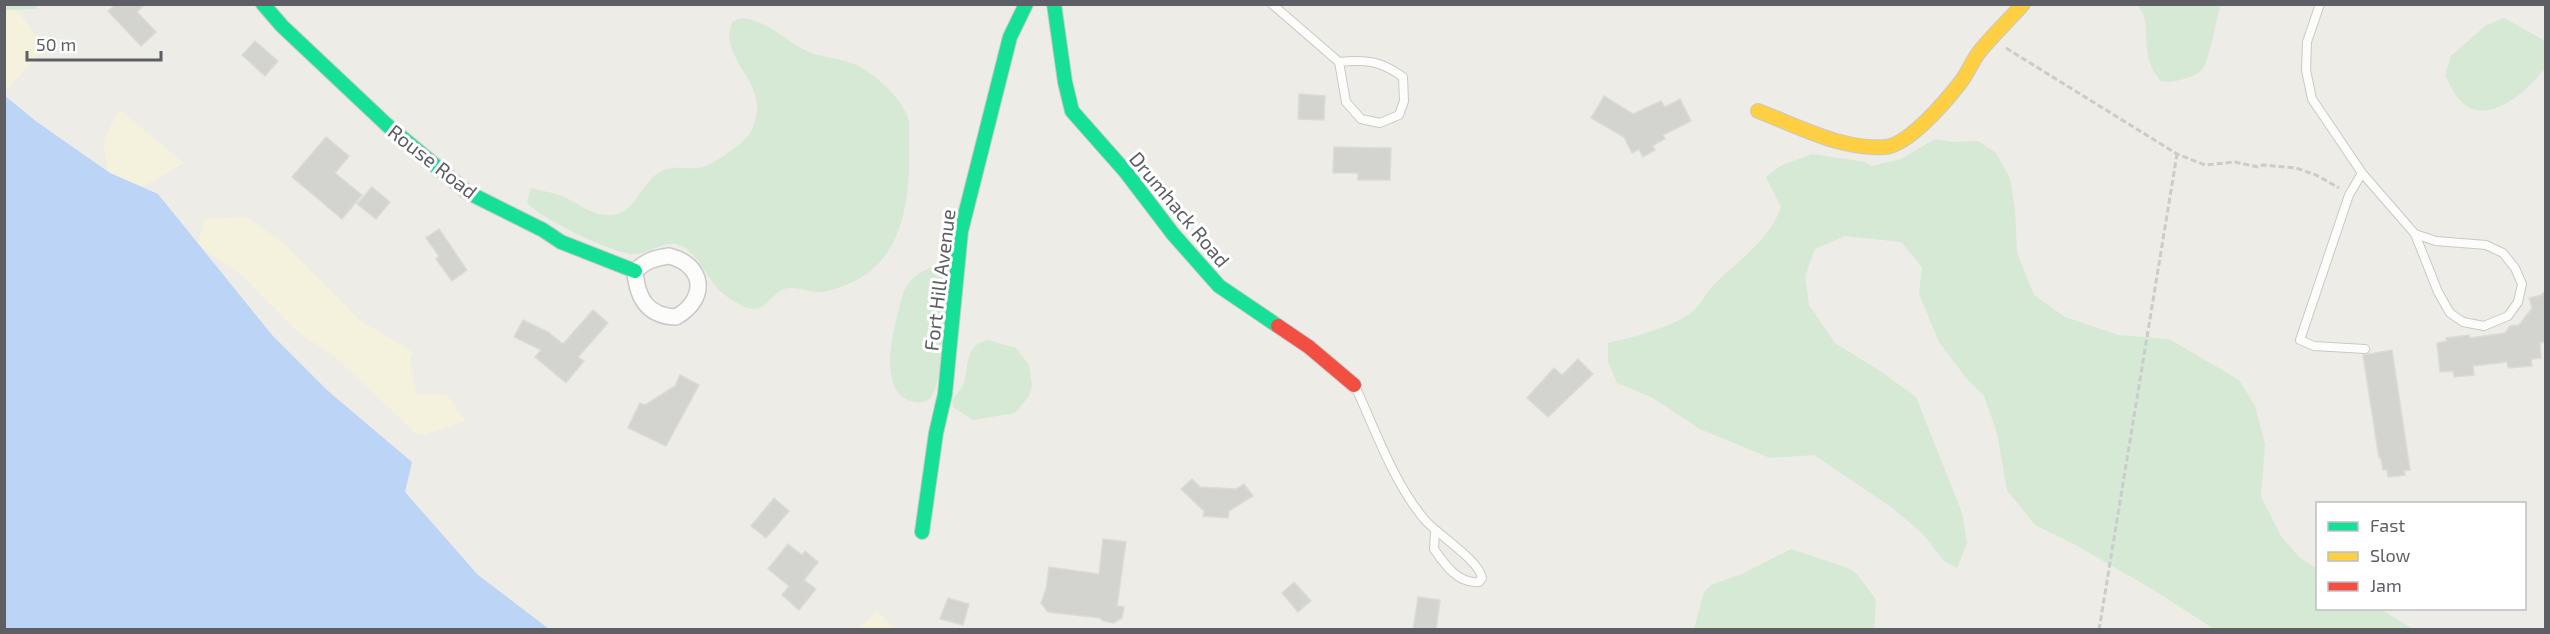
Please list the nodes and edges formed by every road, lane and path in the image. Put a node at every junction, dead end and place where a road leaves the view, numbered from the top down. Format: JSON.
{"nodes":[{"id":1,"x":263,"y":4,"type":"edge"},
{"id":2,"x":1026,"y":4,"type":"edge"},
{"id":3,"x":1054,"y":4,"type":"edge"},
{"id":4,"x":1272,"y":4,"type":"edge"},
{"id":5,"x":2023,"y":4,"type":"edge"},
{"id":6,"x":2320,"y":4,"type":"edge"},
{"id":7,"x":1991,"y":39,"type":"junction"},
{"id":8,"x":1339,"y":62,"type":"junction"},
{"id":9,"x":1758,"y":111,"type":"dead end"},
{"id":10,"x":2177,"y":154,"type":"junction"},
{"id":11,"x":2362,"y":173,"type":"junction"},
{"id":12,"x":2349,"y":195,"type":"junction"},
{"id":13,"x":2415,"y":234,"type":"junction"},
{"id":14,"x":635,"y":271,"type":"junction"},
{"id":15,"x":2365,"y":350,"type":"dead end"},
{"id":16,"x":1354,"y":385,"type":"joint"},
{"id":17,"x":921,"y":532,"type":"dead end"},
{"id":18,"x":1436,"y":532,"type":"junction"},
{"id":19,"x":2099,"y":630,"type":"edge"}],
"edges":[{"from":1,"to":14,"type":"street","name":"Rouse Road"},
{"from":2,"to":17,"type":"street","name":"Fort Hill Avenue"},
{"from":3,"to":16,"type":"street","name":"Drumhack Road"},
{"from":4,"to":8,"type":"lane"},
{"from":5,"to":7,"type":"street"},
{"from":6,"to":11,"type":"lane"},
{"from":7,"to":9,"type":"street"},
{"from":7,"to":10,"type":"path"},
{"from":8,"to":8,"type":"lane"},
{"from":10,"to":12,"type":"path"},
{"from":10,"to":19,"type":"path"},
{"from":11,"to":12,"type":"lane"},
{"from":11,"to":13,"type":"lane"},
{"from":12,"to":15,"type":"lane"},
{"from":13,"to":13,"type":"lane"},
{"from":14,"to":14,"type":"street"},
{"from":16,"to":18,"type":"lane"},
{"from":18,"to":18,"type":"lane"}]}
